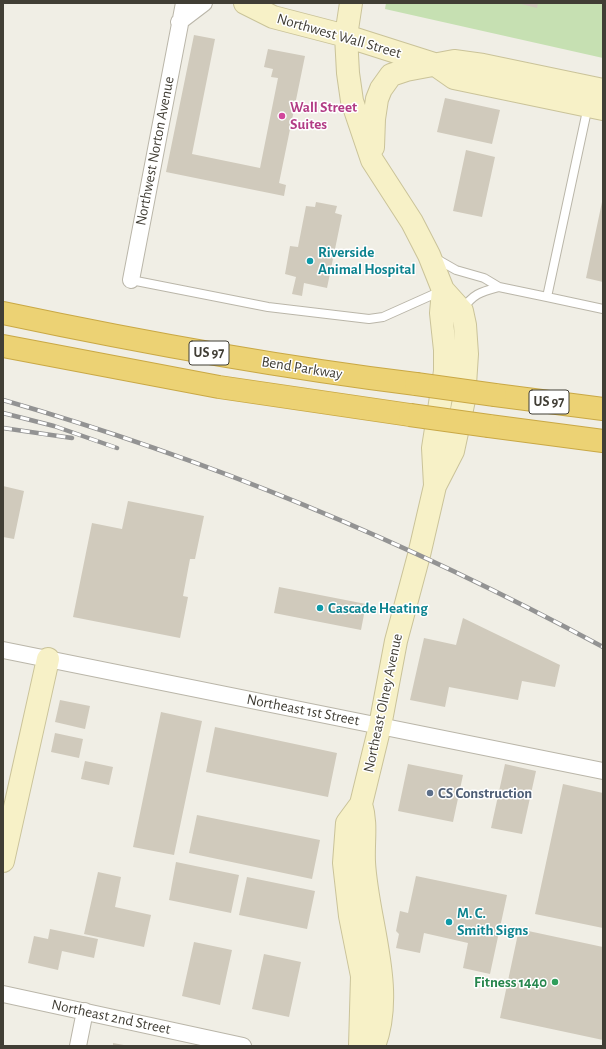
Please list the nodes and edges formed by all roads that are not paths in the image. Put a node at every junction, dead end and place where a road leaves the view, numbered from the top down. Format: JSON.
{"nodes":[{"id":1,"x":184,"y":3,"type":"edge"},
{"id":2,"x":204,"y":3,"type":"edge"},
{"id":3,"x":245,"y":3,"type":"edge"},
{"id":4,"x":351,"y":3,"type":"edge"},
{"id":5,"x":179,"y":22,"type":"junction"},
{"id":6,"x":346,"y":36,"type":"junction"},
{"id":7,"x":434,"y":64,"type":"junction"},
{"id":8,"x":603,"y":90,"type":"edge"},
{"id":9,"x":598,"y":104,"type":"edge"},
{"id":10,"x":372,"y":160,"type":"junction"},
{"id":11,"x":429,"y":255,"type":"junction"},
{"id":12,"x":131,"y":280,"type":"joint"},
{"id":13,"x":498,"y":287,"type":"junction"},
{"id":14,"x":443,"y":290,"type":"junction"},
{"id":15,"x":547,"y":297,"type":"junction"},
{"id":16,"x":603,"y":309,"type":"edge"},
{"id":17,"x":462,"y":311,"type":"junction"},
{"id":18,"x":3,"y":312,"type":"edge"},
{"id":19,"x":3,"y":346,"type":"edge"},
{"id":20,"x":603,"y":409,"type":"edge"},
{"id":21,"x":538,"y":432,"type":"junction"},
{"id":22,"x":603,"y":440,"type":"edge"},
{"id":23,"x":603,"y":453,"type":"edge"},
{"id":24,"x":435,"y":486,"type":"junction"},
{"id":25,"x":3,"y":650,"type":"edge"},
{"id":26,"x":48,"y":659,"type":"junction"},
{"id":27,"x":380,"y":726,"type":"junction"},
{"id":28,"x":603,"y":771,"type":"edge"},
{"id":29,"x":361,"y":804,"type":"junction"},
{"id":30,"x":3,"y":861,"type":"edge"},
{"id":31,"x":3,"y":994,"type":"edge"},
{"id":32,"x":85,"y":1011,"type":"junction"},
{"id":33,"x":78,"y":1046,"type":"edge"},
{"id":34,"x":243,"y":1046,"type":"edge"},
{"id":35,"x":360,"y":1046,"type":"edge"},
{"id":36,"x":374,"y":1046,"type":"edge"}],
"edges":[{"from":1,"to":5,"type":"street","name":"Northwest Norton Avenue"},
{"from":2,"to":5,"type":"street"},
{"from":3,"to":6,"type":"main road","name":"Northwest Wall Street"},
{"from":4,"to":6,"type":"main road"},
{"from":5,"to":12,"type":"street","name":"Northwest Norton Avenue"},
{"from":6,"to":7,"type":"main road","name":"Northwest Wall Street"},
{"from":6,"to":10,"type":"main road"},
{"from":7,"to":8,"type":"main road","name":"Northwest Wall Street"},
{"from":7,"to":9,"type":"main road","name":"Northwest Wall Street"},
{"from":7,"to":10,"type":"main road"},
{"from":9,"to":15,"type":"lane"},
{"from":10,"to":11,"type":"main road"},
{"from":11,"to":13,"type":"lane"},
{"from":11,"to":14,"type":"main road"},
{"from":12,"to":14,"type":"lane"},
{"from":13,"to":15,"type":"lane"},
{"from":13,"to":17,"type":"lane"},
{"from":14,"to":17,"type":"main road"},
{"from":14,"to":24,"type":"main road","name":"Northeast Olney Avenue"},
{"from":15,"to":16,"type":"lane"},
{"from":17,"to":24,"type":"main road","name":"Northeast Olney Avenue"},
{"from":18,"to":20,"type":"highway","name":"Bend Parkway","number":"US 97","bridge":true},
{"from":19,"to":21,"type":"highway","name":"Bend Parkway","number":"US 97","bridge":true},
{"from":21,"to":22,"type":"highway","name":"Bend Parkway","number":"US 97"},
{"from":21,"to":23,"type":"highway"},
{"from":24,"to":27,"type":"main road","name":"Northeast Olney Avenue"},
{"from":25,"to":26,"type":"street","name":"Northeast 1st Street"},
{"from":26,"to":27,"type":"street","name":"Northeast 1st Street"},
{"from":26,"to":30,"type":"main road"},
{"from":27,"to":28,"type":"street","name":"Northeast 1st Street"},
{"from":27,"to":29,"type":"main road","name":"Northeast Olney Avenue"},
{"from":29,"to":35,"type":"main road","name":"Northeast Olney Avenue"},
{"from":29,"to":36,"type":"main road","name":"Northeast Olney Avenue"},
{"from":31,"to":32,"type":"street","name":"Northeast 2nd Street"},
{"from":32,"to":33,"type":"street"},
{"from":32,"to":34,"type":"street","name":"Northeast 2nd Street"}]}
